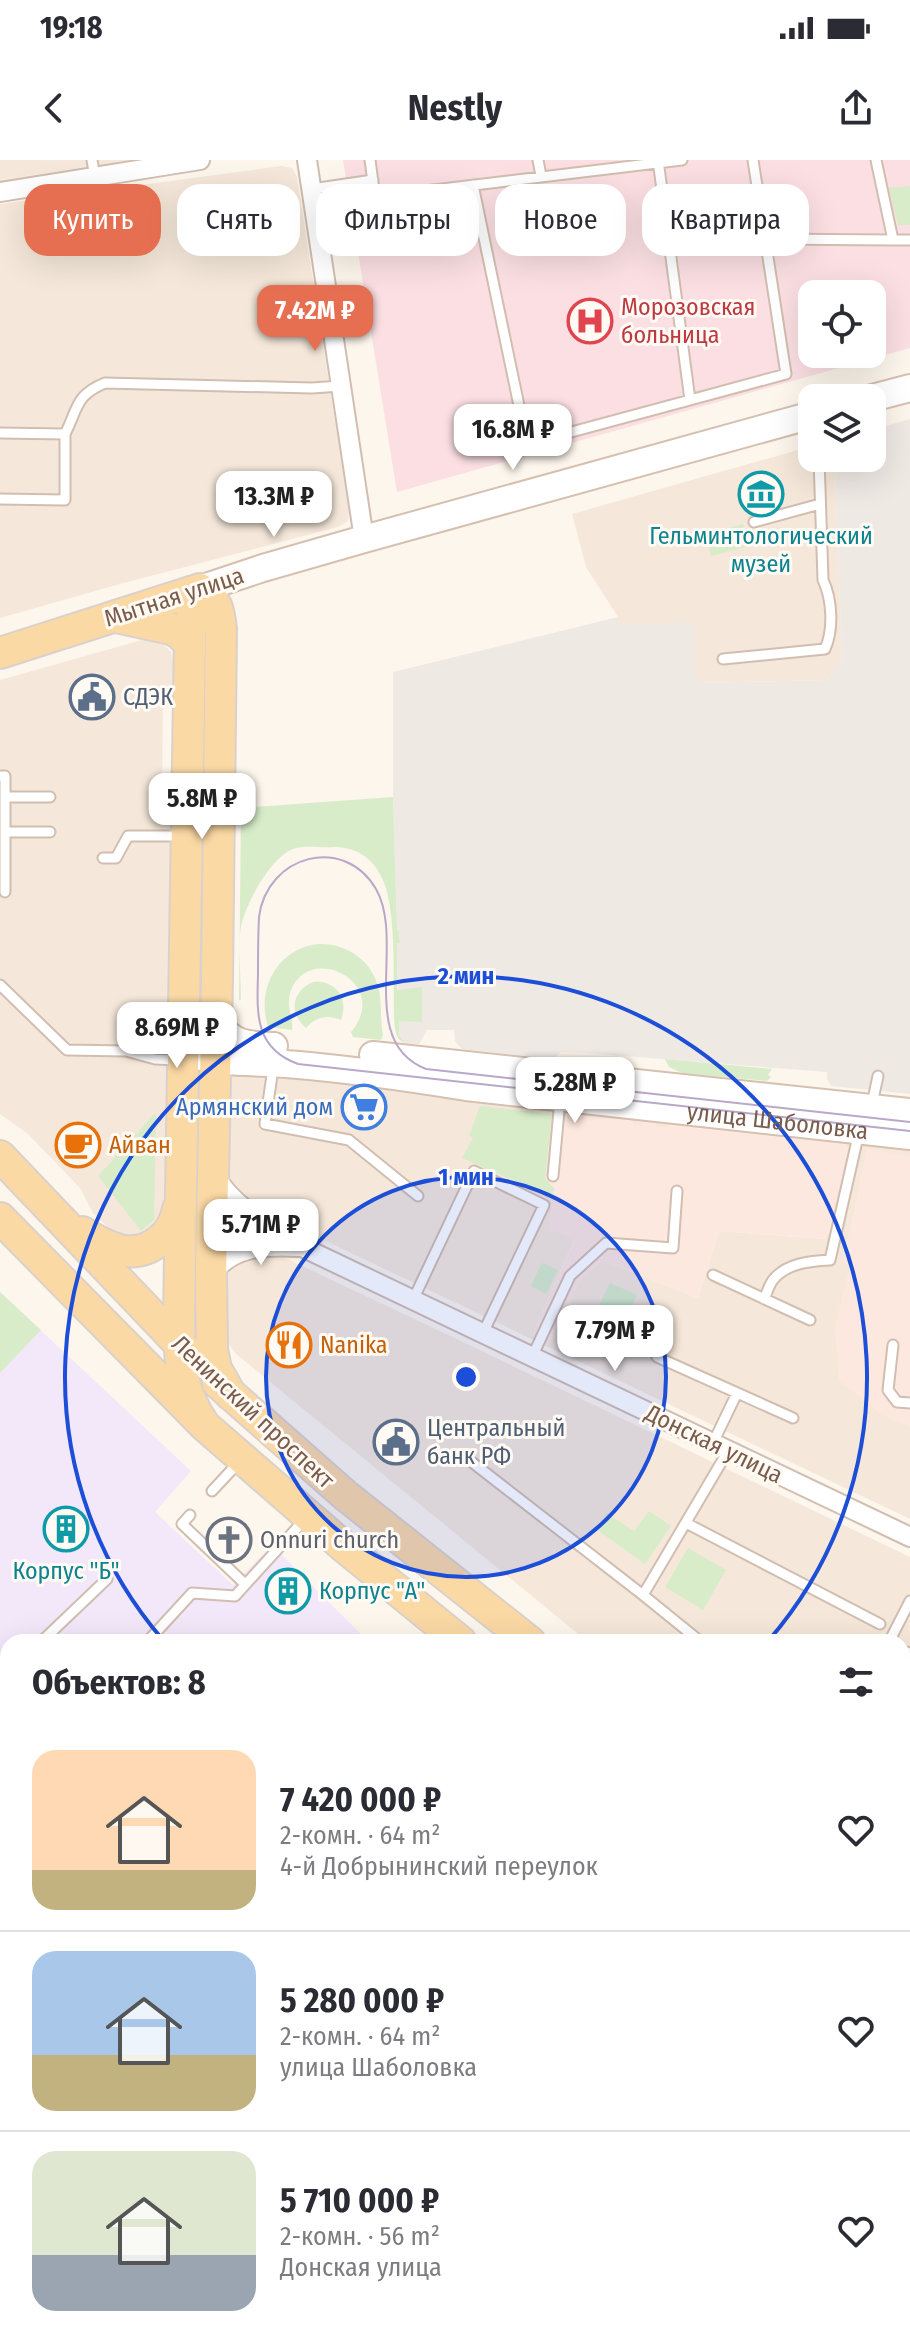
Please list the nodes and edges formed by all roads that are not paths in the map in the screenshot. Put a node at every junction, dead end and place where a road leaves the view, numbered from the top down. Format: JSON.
{"nodes":[{"id":1,"x":200,"y":160,"type":"edge"},
{"id":2,"x":307,"y":160,"type":"edge"},
{"id":3,"x":370,"y":160,"type":"edge"},
{"id":4,"x":538,"y":160,"type":"edge"},
{"id":5,"x":682,"y":160,"type":"edge"},
{"id":6,"x":753,"y":160,"type":"edge"},
{"id":7,"x":876,"y":160,"type":"edge"},
{"id":8,"x":658,"y":161,"type":"edge"},
{"id":9,"x":94,"y":168,"type":"edge"},
{"id":10,"x":541,"y":176,"type":"junction"},
{"id":11,"x":373,"y":180,"type":"junction"},
{"id":12,"x":373,"y":184,"type":"edge"},
{"id":13,"x":479,"y":184,"type":"edge"},
{"id":14,"x":757,"y":184,"type":"edge"},
{"id":15,"x":312,"y":189,"type":"junction"},
{"id":16,"x":0,"y":192,"type":"edge"},
{"id":17,"x":479,"y":214,"type":"edge"},
{"id":18,"x":809,"y":239,"type":"edge"},
{"id":19,"x":893,"y":240,"type":"junction"},
{"id":20,"x":910,"y":240,"type":"edge"},
{"id":21,"x":769,"y":256,"type":"edge"},
{"id":22,"x":341,"y":386,"type":"junction"},
{"id":23,"x":910,"y":388,"type":"edge"},
{"id":24,"x":886,"y":394,"type":"edge"},
{"id":25,"x":690,"y":400,"type":"junction"},
{"id":26,"x":798,"y":419,"type":"edge"},
{"id":27,"x":0,"y":433,"type":"edge"},
{"id":28,"x":65,"y":434,"type":"junction"},
{"id":29,"x":819,"y":472,"type":"edge"},
{"id":30,"x":0,"y":499,"type":"edge"},
{"id":31,"x":820,"y":504,"type":"junction"},
{"id":32,"x":754,"y":522,"type":"dead end"},
{"id":33,"x":364,"y":539,"type":"junction"},
{"id":34,"x":200,"y":589,"type":"junction"},
{"id":35,"x":114,"y":617,"type":"junction"},
{"id":36,"x":190,"y":644,"type":"junction"},
{"id":37,"x":0,"y":653,"type":"edge"},
{"id":38,"x":723,"y":659,"type":"dead end"},
{"id":39,"x":0,"y":776,"type":"edge"},
{"id":40,"x":5,"y":797,"type":"junction"},
{"id":41,"x":50,"y":797,"type":"dead end"},
{"id":42,"x":5,"y":832,"type":"junction"},
{"id":43,"x":50,"y":832,"type":"dead end"},
{"id":44,"x":186,"y":836,"type":"junction"},
{"id":45,"x":103,"y":858,"type":"dead end"},
{"id":46,"x":186,"y":882,"type":"junction"},
{"id":47,"x":218,"y":882,"type":"junction"},
{"id":48,"x":5,"y":892,"type":"dead end"},
{"id":49,"x":0,"y":985,"type":"edge"},
{"id":50,"x":216,"y":1022,"type":"junction"},
{"id":51,"x":182,"y":1045,"type":"junction"},
{"id":52,"x":277,"y":1057,"type":"junction"},
{"id":53,"x":215,"y":1060,"type":"junction"},
{"id":54,"x":878,"y":1076,"type":"dead end"},
{"id":55,"x":560,"y":1098,"type":"junction"},
{"id":56,"x":910,"y":1112,"type":"edge"},
{"id":57,"x":865,"y":1119,"type":"junction"},
{"id":58,"x":910,"y":1136,"type":"edge"},
{"id":59,"x":0,"y":1156,"type":"edge"},
{"id":60,"x":212,"y":1169,"type":"junction"},
{"id":61,"x":553,"y":1176,"type":"dead end"},
{"id":62,"x":677,"y":1191,"type":"dead end"},
{"id":63,"x":181,"y":1195,"type":"junction"},
{"id":64,"x":418,"y":1196,"type":"dead end"},
{"id":65,"x":58,"y":1217,"type":"junction"},
{"id":66,"x":0,"y":1218,"type":"edge"},
{"id":67,"x":302,"y":1247,"type":"junction"},
{"id":68,"x":211,"y":1275,"type":"junction"},
{"id":69,"x":713,"y":1275,"type":"dead end"},
{"id":70,"x":764,"y":1299,"type":"junction"},
{"id":71,"x":413,"y":1300,"type":"junction"},
{"id":72,"x":810,"y":1320,"type":"dead end"},
{"id":73,"x":483,"y":1333,"type":"junction"},
{"id":74,"x":180,"y":1345,"type":"junction"},
{"id":75,"x":893,"y":1345,"type":"dead end"},
{"id":76,"x":532,"y":1357,"type":"junction"},
{"id":77,"x":657,"y":1357,"type":"dead end"},
{"id":78,"x":737,"y":1393,"type":"junction"},
{"id":79,"x":231,"y":1395,"type":"junction"},
{"id":80,"x":910,"y":1403,"type":"edge"},
{"id":81,"x":793,"y":1418,"type":"dead end"},
{"id":82,"x":205,"y":1426,"type":"junction"},
{"id":83,"x":720,"y":1447,"type":"junction"},
{"id":84,"x":464,"y":1456,"type":"dead end"},
{"id":85,"x":242,"y":1459,"type":"junction"},
{"id":86,"x":212,"y":1491,"type":"dead end"},
{"id":87,"x":190,"y":1515,"type":"dead end"},
{"id":88,"x":308,"y":1516,"type":"junction"},
{"id":89,"x":686,"y":1523,"type":"junction"},
{"id":90,"x":910,"y":1537,"type":"edge"},
{"id":91,"x":107,"y":1579,"type":"dead end"},
{"id":92,"x":245,"y":1584,"type":"junction"},
{"id":93,"x":643,"y":1595,"type":"junction"},
{"id":94,"x":910,"y":1601,"type":"edge"},
{"id":95,"x":880,"y":1624,"type":"dead end"},
{"id":96,"x":49,"y":1634,"type":"edge"},
{"id":97,"x":154,"y":1634,"type":"edge"},
{"id":98,"x":451,"y":1634,"type":"edge"},
{"id":99,"x":520,"y":1634,"type":"edge"},
{"id":100,"x":691,"y":1634,"type":"edge"},
{"id":101,"x":893,"y":1634,"type":"edge"}],
"edges":[{"from":1,"to":9,"type":"street"},
{"from":2,"to":15,"type":"street"},
{"from":3,"to":11,"type":"lane"},
{"from":4,"to":10,"type":"lane"},
{"from":5,"to":8,"type":"lane"},
{"from":6,"to":14,"type":"lane"},
{"from":7,"to":19,"type":"lane"},
{"from":8,"to":10,"type":"lane"},
{"from":8,"to":25,"type":"lane"},
{"from":9,"to":16,"type":"street"},
{"from":10,"to":13,"type":"lane"},
{"from":11,"to":12,"type":"lane"},
{"from":11,"to":15,"type":"lane"},
{"from":15,"to":22,"type":"street"},
{"from":17,"to":25,"type":"lane"},
{"from":18,"to":19,"type":"lane"},
{"from":19,"to":20,"type":"lane"},
{"from":21,"to":25,"type":"lane"},
{"from":22,"to":28,"type":"lane"},
{"from":22,"to":33,"type":"street"},
{"from":23,"to":24,"type":"main road"},
{"from":26,"to":33,"type":"main road","name":"Мытная улица"},
{"from":27,"to":28,"type":"lane"},
{"from":28,"to":30,"type":"lane"},
{"from":29,"to":31,"type":"lane"},
{"from":31,"to":32,"type":"lane"},
{"from":31,"to":38,"type":"lane"},
{"from":33,"to":34,"type":"main road","name":"Мытная улица"},
{"from":34,"to":35,"type":"main road","name":"Мытная улица"},
{"from":34,"to":36,"type":"main road"},
{"from":34,"to":47,"type":"main road"},
{"from":35,"to":36,"type":"main road"},
{"from":35,"to":37,"type":"main road","name":"Мытная улица"},
{"from":36,"to":44,"type":"main road"},
{"from":39,"to":40,"type":"lane"},
{"from":40,"to":41,"type":"lane"},
{"from":40,"to":42,"type":"lane"},
{"from":42,"to":43,"type":"lane"},
{"from":42,"to":48,"type":"lane"},
{"from":44,"to":45,"type":"lane"},
{"from":44,"to":46,"type":"main road"},
{"from":46,"to":47,"type":"main road"},
{"from":46,"to":51,"type":"main road"},
{"from":47,"to":50,"type":"main road"},
{"from":49,"to":51,"type":"lane"},
{"from":50,"to":53,"type":"main road"},
{"from":50,"to":57,"type":"main road","name":"улица Шаболовка"},
{"from":51,"to":53,"type":"main road"},
{"from":51,"to":63,"type":"main road"},
{"from":52,"to":53,"type":"main road","name":"улица Шаболовка"},
{"from":52,"to":55,"type":"main road","name":"улица Шаболовка"},
{"from":52,"to":64,"type":"lane"},
{"from":53,"to":60,"type":"main road"},
{"from":54,"to":57,"type":"lane"},
{"from":55,"to":57,"type":"main road","name":"улица Шаболовка"},
{"from":55,"to":61,"type":"lane"},
{"from":56,"to":57,"type":"main road","name":"улица Шаболовка"},
{"from":57,"to":58,"type":"main road","name":"улица Шаболовка"},
{"from":57,"to":70,"type":"lane"},
{"from":59,"to":65,"type":"main road","name":"Ленинский проспект"},
{"from":60,"to":67,"type":"street","name":"Донская улица"},
{"from":60,"to":68,"type":"main road"},
{"from":62,"to":76,"type":"lane"},
{"from":63,"to":65,"type":"main road"},
{"from":63,"to":74,"type":"main road"},
{"from":65,"to":74,"type":"main road","name":"Ленинский проспект"},
{"from":66,"to":82,"type":"main road","name":"Ленинский проспект"},
{"from":67,"to":68,"type":"street","name":"Донская улица"},
{"from":67,"to":71,"type":"street","name":"Донская улица"},
{"from":68,"to":79,"type":"main road"},
{"from":69,"to":70,"type":"lane"},
{"from":70,"to":72,"type":"lane"},
{"from":71,"to":73,"type":"street","name":"Донская улица"},
{"from":71,"to":73,"type":"lane"},
{"from":73,"to":76,"type":"street","name":"Донская улица"},
{"from":74,"to":79,"type":"main road","name":"Ленинский проспект"},
{"from":74,"to":82,"type":"main road"},
{"from":75,"to":80,"type":"lane"},
{"from":76,"to":83,"type":"street","name":"Донская улица"},
{"from":77,"to":78,"type":"lane"},
{"from":78,"to":81,"type":"lane"},
{"from":78,"to":83,"type":"lane"},
{"from":79,"to":99,"type":"main road","name":"Ленинский проспект"},
{"from":82,"to":85,"type":"main road","name":"Ленинский проспект"},
{"from":83,"to":89,"type":"lane"},
{"from":83,"to":90,"type":"street","name":"Донская улица"},
{"from":84,"to":93,"type":"lane"},
{"from":85,"to":86,"type":"lane"},
{"from":85,"to":88,"type":"main road","name":"Ленинский проспект"},
{"from":87,"to":92,"type":"lane"},
{"from":88,"to":92,"type":"lane"},
{"from":88,"to":98,"type":"main road","name":"Ленинский проспект"},
{"from":89,"to":93,"type":"lane"},
{"from":89,"to":95,"type":"lane"},
{"from":91,"to":96,"type":"lane"},
{"from":92,"to":97,"type":"lane"},
{"from":93,"to":100,"type":"lane"},
{"from":94,"to":101,"type":"lane"}]}
